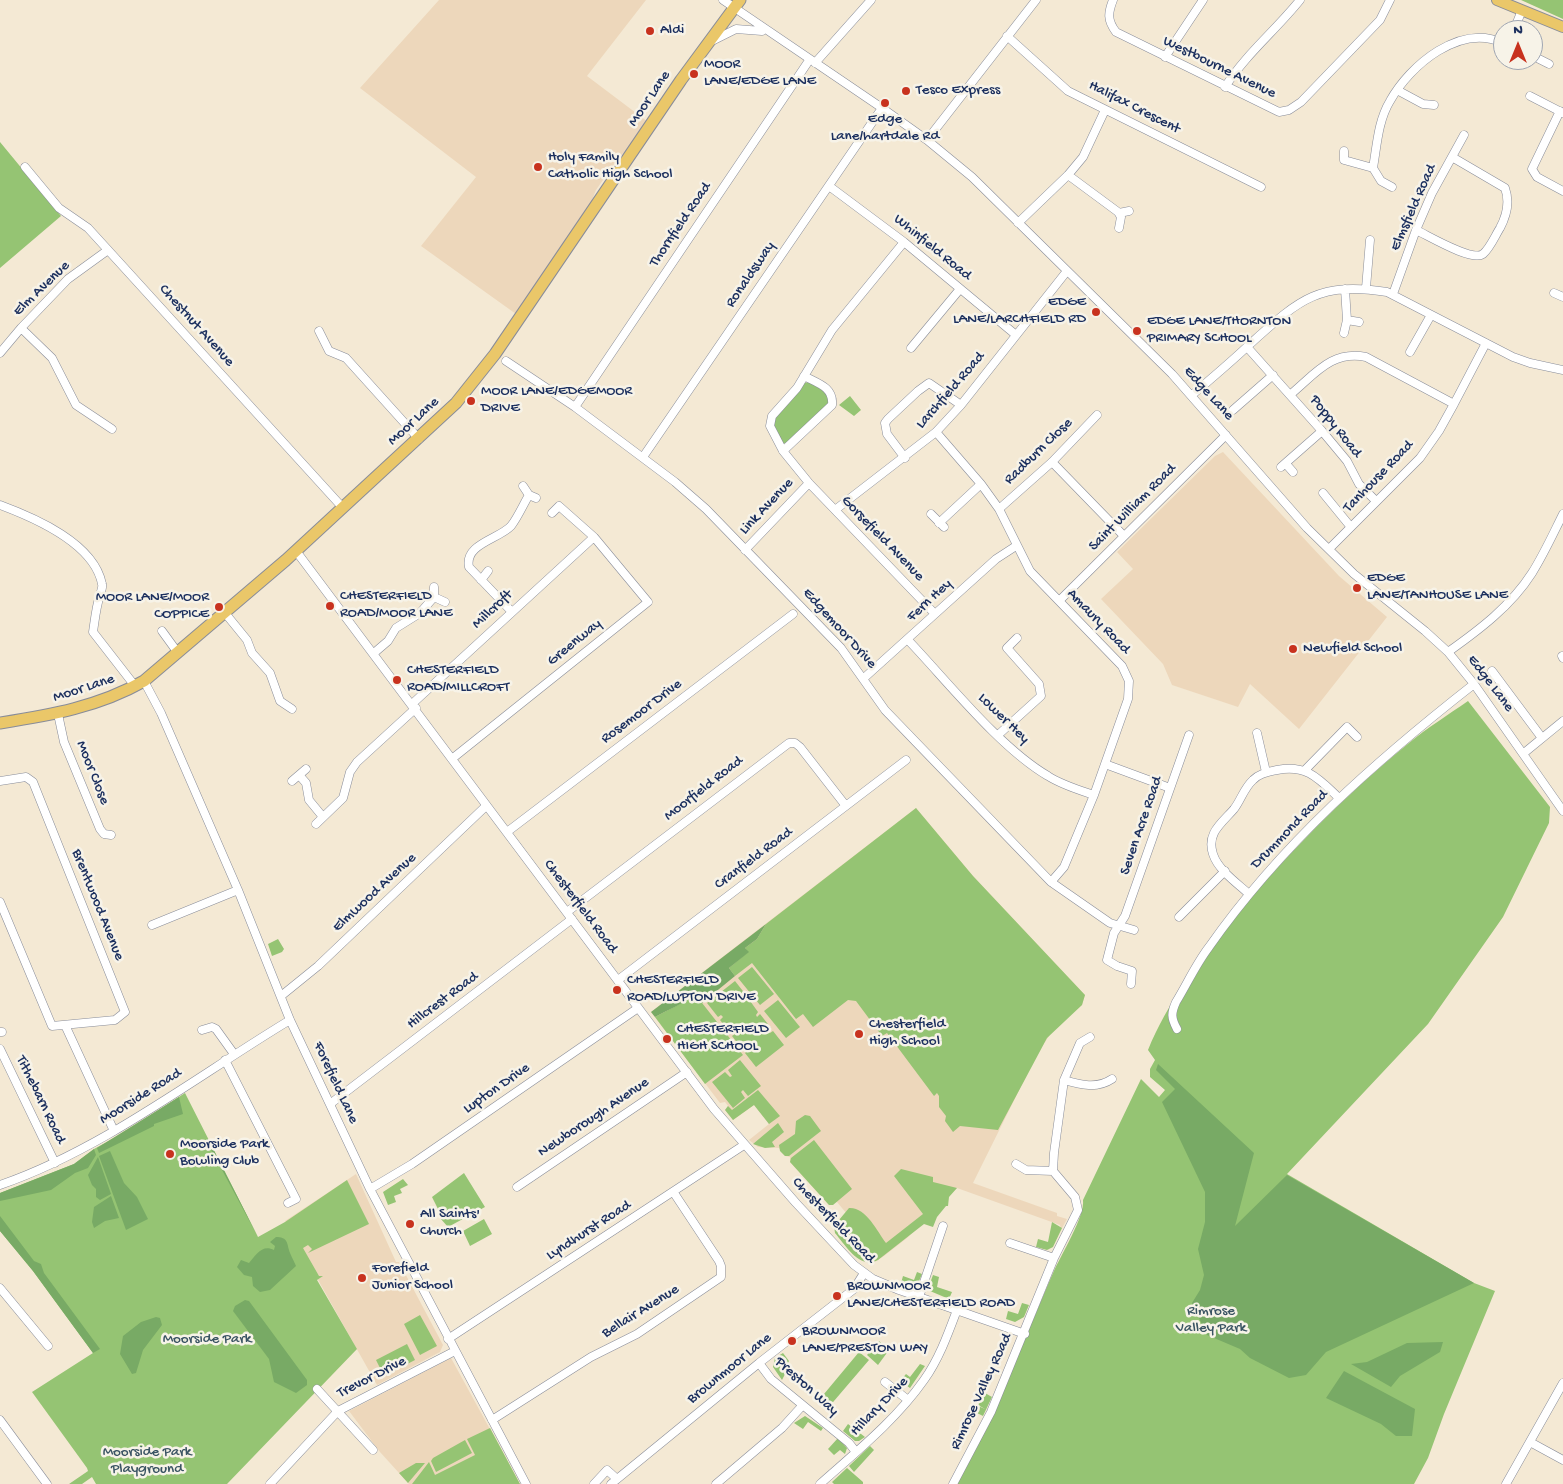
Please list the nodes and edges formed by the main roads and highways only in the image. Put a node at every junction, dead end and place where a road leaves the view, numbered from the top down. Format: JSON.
{"nodes":[{"id":1,"x":1497,"y":0,"type":"edge"},
{"id":2,"x":737,"y":5,"type":"edge"},
{"id":3,"x":1563,"y":27,"type":"edge"},
{"id":4,"x":0,"y":723,"type":"edge"}],
"edges":[{"from":1,"to":3,"type":"main road"},
{"from":2,"to":4,"type":"highway","name":"Moor Lane"}]}
